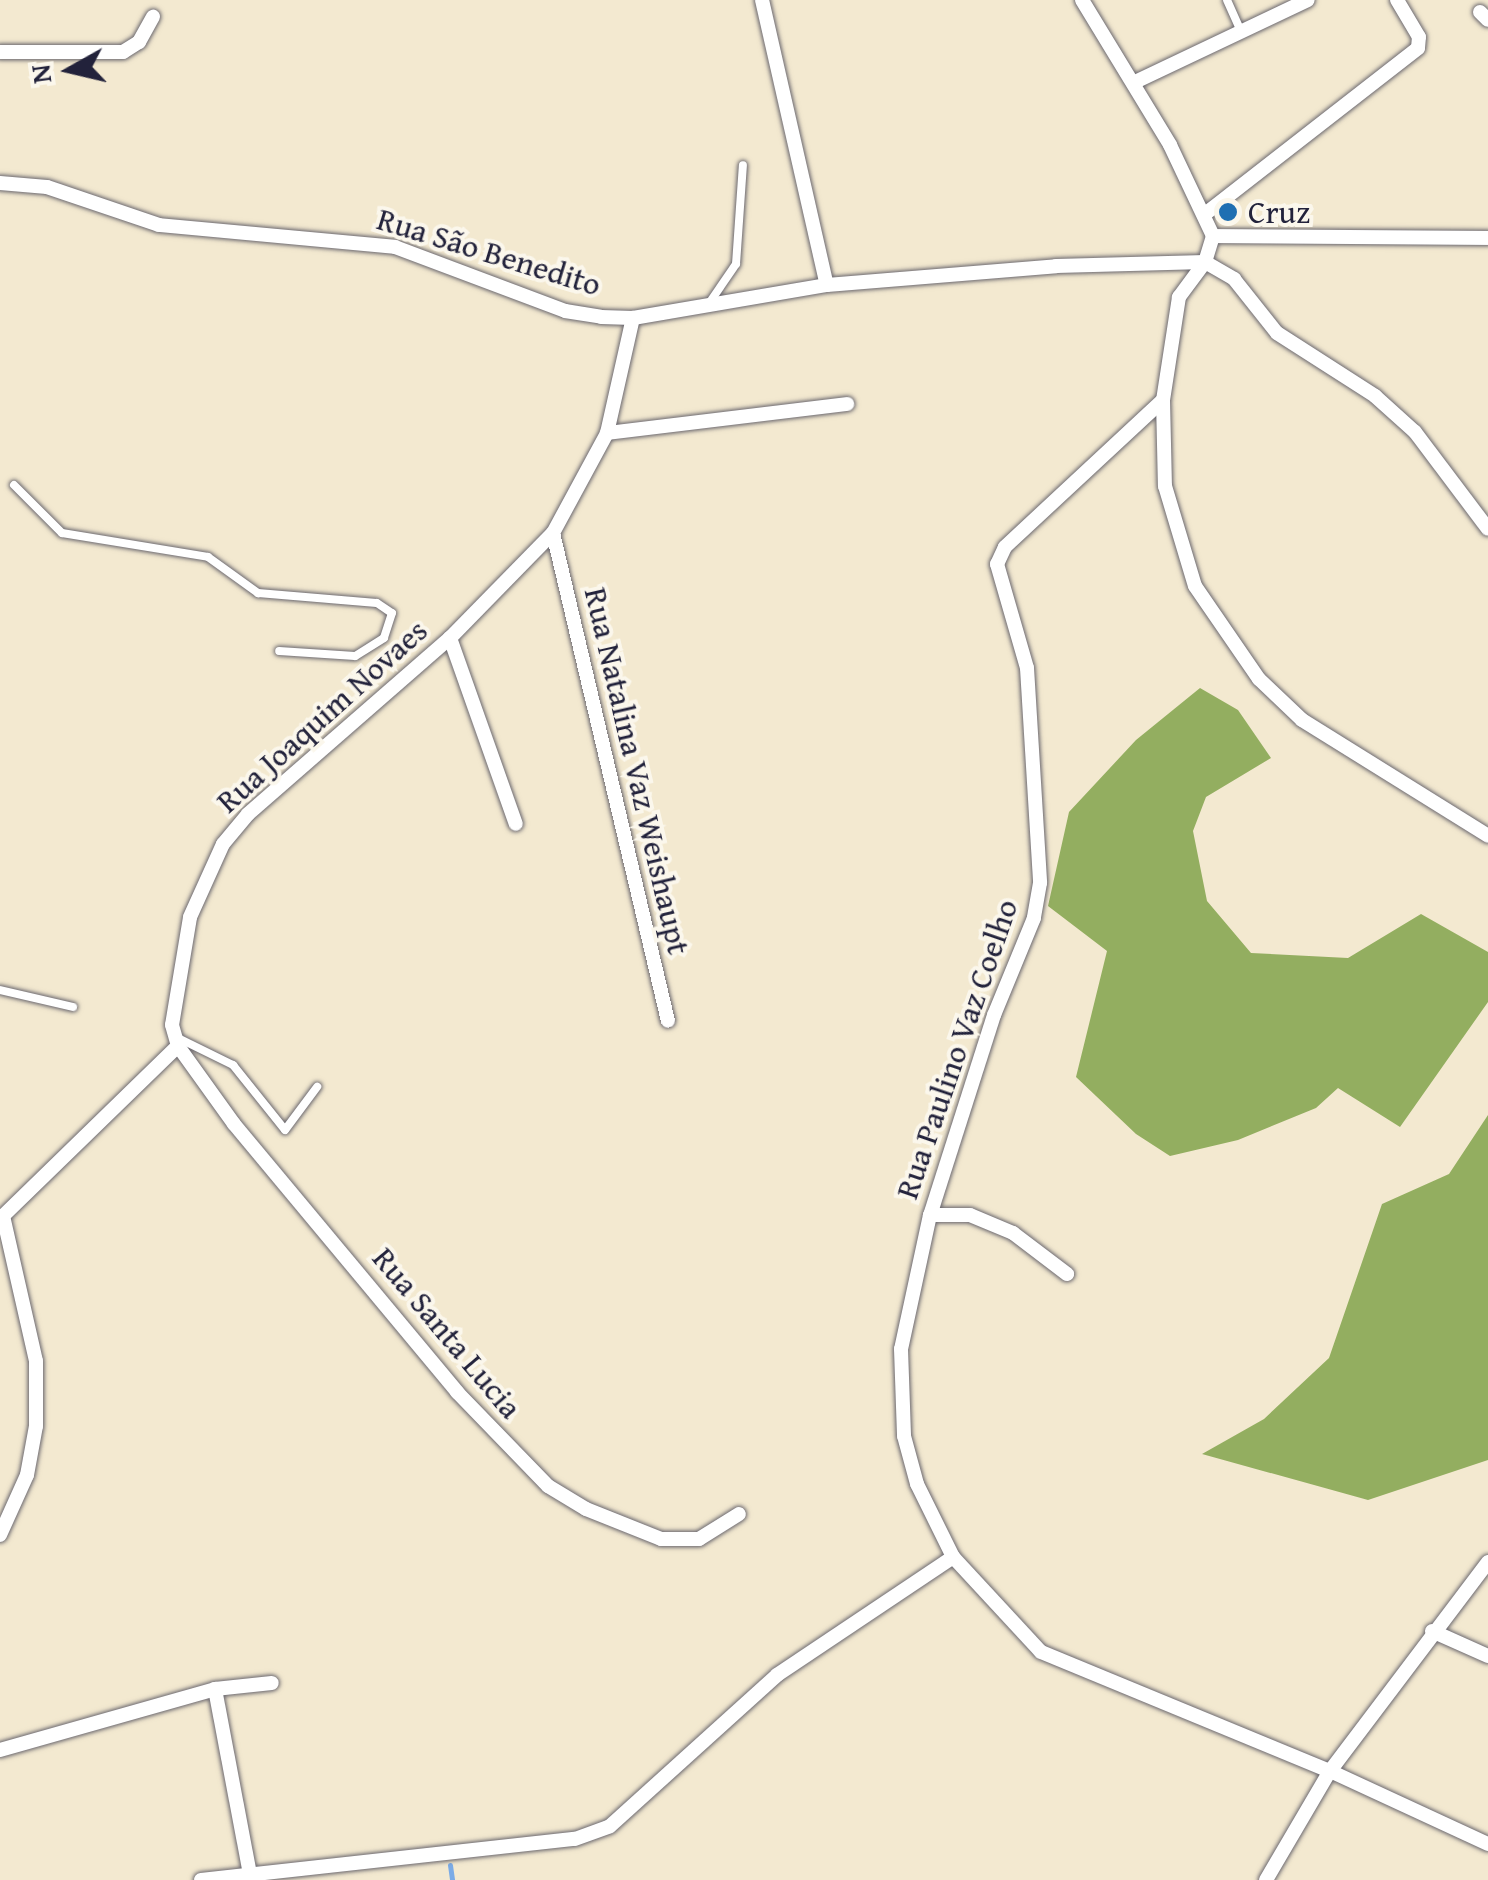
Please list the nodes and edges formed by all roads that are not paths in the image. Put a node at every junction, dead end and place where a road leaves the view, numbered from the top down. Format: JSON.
{"nodes":[{"id":1,"x":762,"y":0,"type":"edge"},
{"id":2,"x":1082,"y":0,"type":"edge"},
{"id":3,"x":1227,"y":0,"type":"edge"},
{"id":4,"x":1308,"y":0,"type":"edge"},
{"id":5,"x":1397,"y":0,"type":"edge"},
{"id":6,"x":153,"y":17,"type":"dead end"},
{"id":7,"x":1239,"y":27,"type":"junction"},
{"id":8,"x":0,"y":52,"type":"edge"},
{"id":9,"x":1135,"y":82,"type":"junction"},
{"id":10,"x":743,"y":165,"type":"dead end"},
{"id":11,"x":0,"y":183,"type":"edge"},
{"id":12,"x":1205,"y":214,"type":"junction"},
{"id":13,"x":1213,"y":236,"type":"junction"},
{"id":14,"x":1488,"y":238,"type":"edge"},
{"id":15,"x":1206,"y":262,"type":"junction"},
{"id":16,"x":827,"y":285,"type":"junction"},
{"id":17,"x":709,"y":303,"type":"junction"},
{"id":18,"x":633,"y":318,"type":"junction"},
{"id":19,"x":1163,"y":400,"type":"junction"},
{"id":20,"x":847,"y":404,"type":"dead end"},
{"id":21,"x":607,"y":432,"type":"junction"},
{"id":22,"x":14,"y":485,"type":"dead end"},
{"id":23,"x":1488,"y":529,"type":"edge"},
{"id":24,"x":553,"y":532,"type":"junction"},
{"id":25,"x":450,"y":638,"type":"junction"},
{"id":26,"x":280,"y":651,"type":"dead end"},
{"id":27,"x":516,"y":824,"type":"dead end"},
{"id":28,"x":1488,"y":836,"type":"edge"},
{"id":29,"x":0,"y":990,"type":"edge"},
{"id":30,"x":73,"y":1007,"type":"dead end"},
{"id":31,"x":668,"y":1021,"type":"dead end"},
{"id":32,"x":177,"y":1042,"type":"junction"},
{"id":33,"x":317,"y":1088,"type":"dead end"},
{"id":34,"x":930,"y":1215,"type":"junction"},
{"id":35,"x":1067,"y":1274,"type":"dead end"},
{"id":36,"x":739,"y":1514,"type":"dead end"},
{"id":37,"x":0,"y":1535,"type":"edge"},
{"id":38,"x":954,"y":1557,"type":"junction"},
{"id":39,"x":1488,"y":1562,"type":"edge"},
{"id":40,"x":1432,"y":1632,"type":"junction"},
{"id":41,"x":1488,"y":1656,"type":"edge"},
{"id":42,"x":272,"y":1683,"type":"dead end"},
{"id":43,"x":216,"y":1689,"type":"junction"},
{"id":44,"x":0,"y":1750,"type":"edge"},
{"id":45,"x":1330,"y":1770,"type":"junction"},
{"id":46,"x":1488,"y":1844,"type":"edge"},
{"id":47,"x":251,"y":1877,"type":"edge"},
{"id":48,"x":202,"y":1880,"type":"edge"},
{"id":49,"x":1266,"y":1880,"type":"edge"}],
"edges":[{"from":1,"to":16,"type":"street"},
{"from":2,"to":9,"type":"street"},
{"from":3,"to":7,"type":"lane"},
{"from":4,"to":7,"type":"street"},
{"from":5,"to":12,"type":"street"},
{"from":6,"to":8,"type":"street"},
{"from":7,"to":9,"type":"street"},
{"from":9,"to":12,"type":"street"},
{"from":10,"to":17,"type":"lane"},
{"from":11,"to":18,"type":"street","name":"Rua São Benedito"},
{"from":12,"to":13,"type":"street"},
{"from":13,"to":14,"type":"street"},
{"from":13,"to":15,"type":"street"},
{"from":15,"to":16,"type":"street","name":"Rua São Benedito"},
{"from":15,"to":19,"type":"street"},
{"from":15,"to":23,"type":"street"},
{"from":16,"to":17,"type":"street","name":"Rua São Benedito"},
{"from":17,"to":18,"type":"street","name":"Rua São Benedito"},
{"from":18,"to":21,"type":"street","name":"Rua Joaquim Novaes"},
{"from":19,"to":28,"type":"street"},
{"from":19,"to":34,"type":"street","name":"Rua Paulino Vaz Coelho"},
{"from":20,"to":21,"type":"street"},
{"from":21,"to":24,"type":"street","name":"Rua Joaquim Novaes"},
{"from":22,"to":26,"type":"lane"},
{"from":24,"to":25,"type":"street","name":"Rua Joaquim Novaes"},
{"from":24,"to":31,"type":"street","name":"Rua Natalina Vaz Weishaupt"},
{"from":25,"to":27,"type":"street"},
{"from":25,"to":32,"type":"street","name":"Rua Joaquim Novaes"},
{"from":29,"to":30,"type":"lane"},
{"from":32,"to":33,"type":"lane"},
{"from":32,"to":36,"type":"street","name":"Rua Santa Lucia"},
{"from":32,"to":37,"type":"street"},
{"from":34,"to":35,"type":"street"},
{"from":34,"to":38,"type":"street","name":"Rua Paulino Vaz Coelho"},
{"from":38,"to":45,"type":"street","name":"Rua Paulino Vaz Coelho"},
{"from":38,"to":47,"type":"street"},
{"from":39,"to":40,"type":"street"},
{"from":40,"to":41,"type":"street"},
{"from":40,"to":45,"type":"street"},
{"from":42,"to":43,"type":"street"},
{"from":43,"to":44,"type":"street"},
{"from":43,"to":47,"type":"street"},
{"from":45,"to":46,"type":"street","name":"Rua Paulino Vaz Coelho"},
{"from":45,"to":49,"type":"street"},
{"from":47,"to":48,"type":"street"}]}
